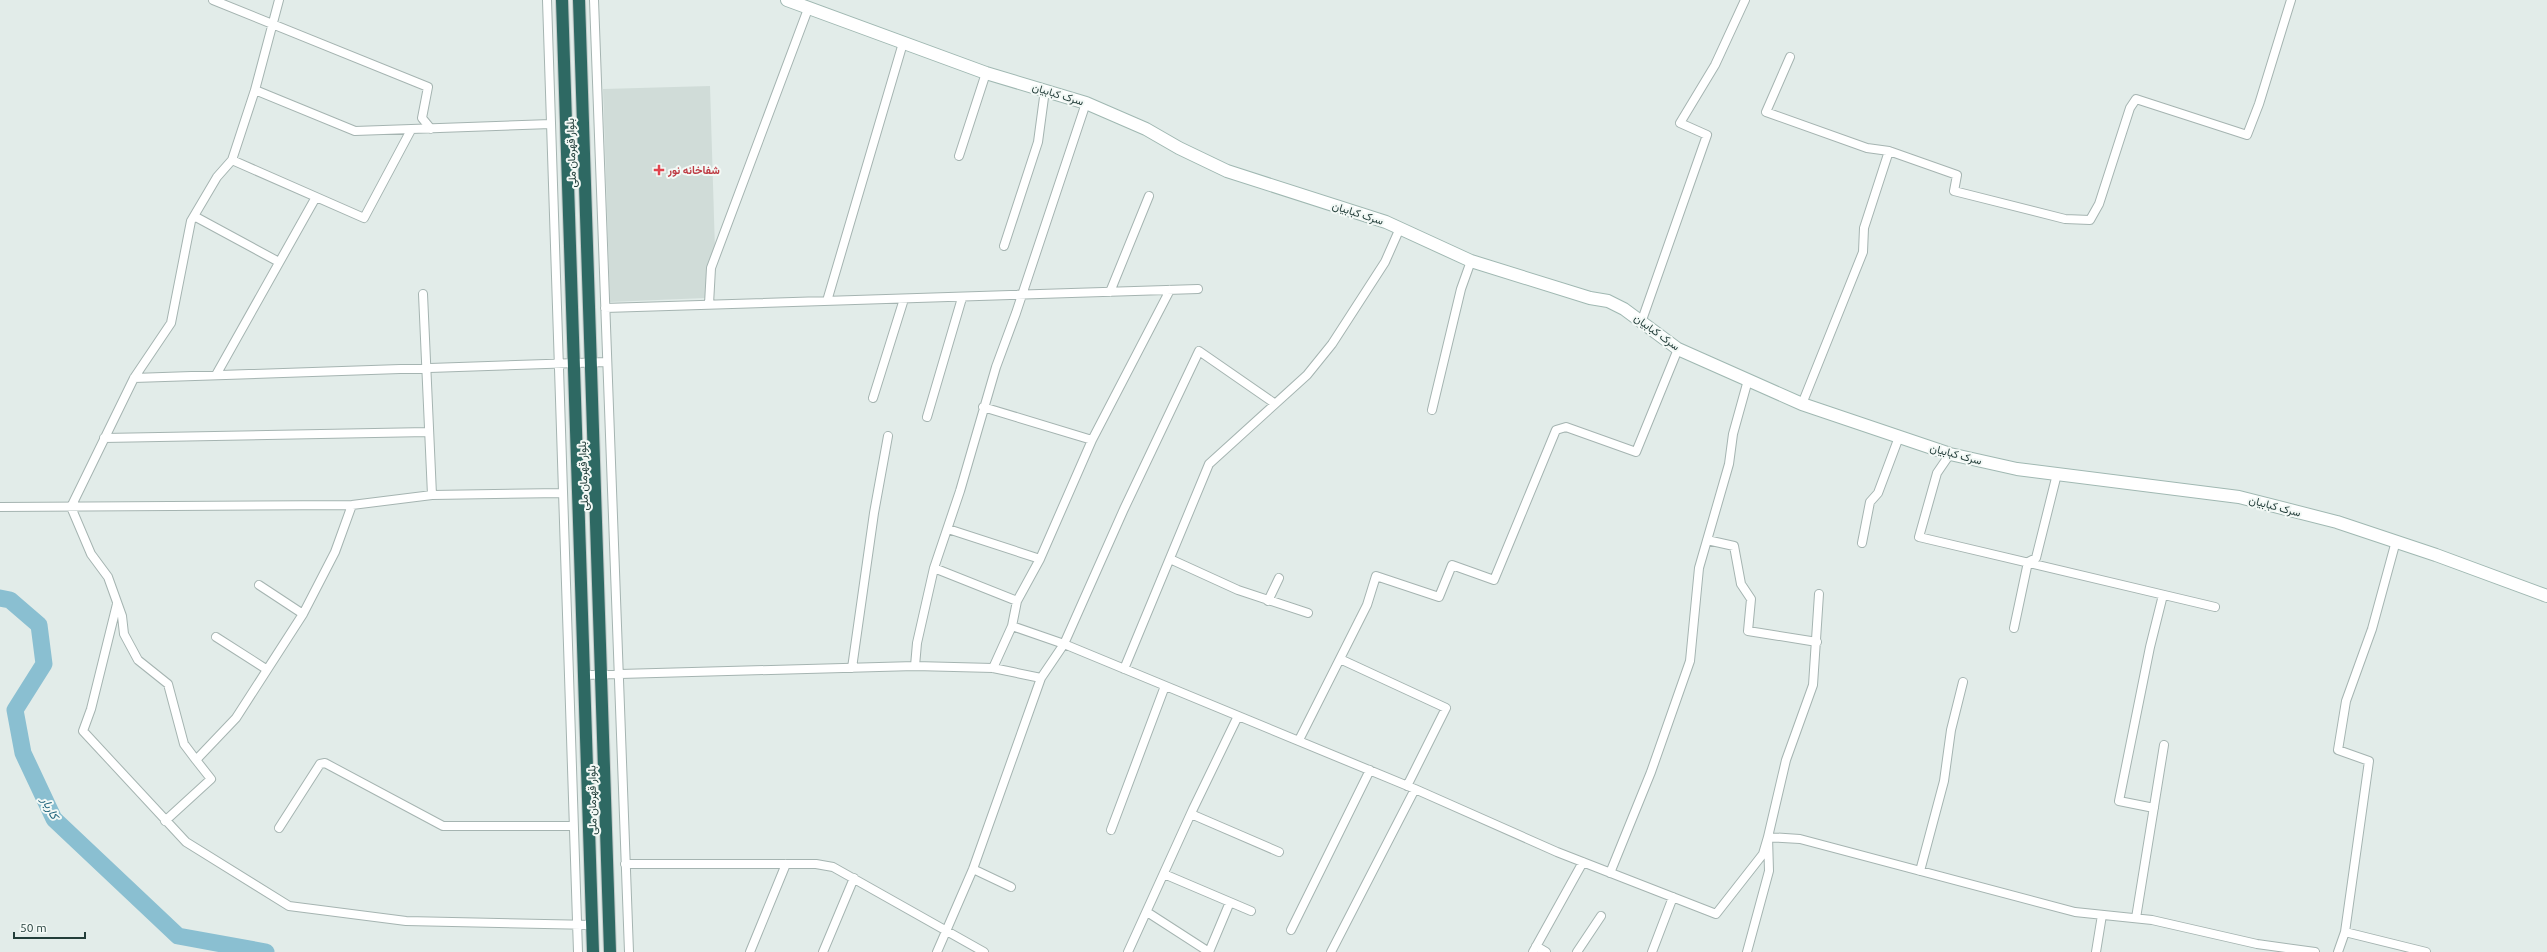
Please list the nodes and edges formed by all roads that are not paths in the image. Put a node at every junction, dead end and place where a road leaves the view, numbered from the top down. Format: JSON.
{"nodes":[{"id":1,"x":213,"y":0,"type":"edge"},
{"id":2,"x":279,"y":0,"type":"edge"},
{"id":3,"x":547,"y":0,"type":"edge"},
{"id":4,"x":562,"y":0,"type":"edge"},
{"id":5,"x":579,"y":0,"type":"edge"},
{"id":6,"x":594,"y":0,"type":"edge"},
{"id":7,"x":787,"y":0,"type":"edge"},
{"id":8,"x":1745,"y":0,"type":"edge"},
{"id":9,"x":2291,"y":0,"type":"edge"},
{"id":10,"x":808,"y":9,"type":"junction"},
{"id":11,"x":273,"y":25,"type":"junction"},
{"id":12,"x":903,"y":43,"type":"junction"},
{"id":13,"x":1790,"y":57,"type":"dead end"},
{"id":14,"x":986,"y":73,"type":"junction"},
{"id":15,"x":255,"y":90,"type":"junction"},
{"id":16,"x":1045,"y":90,"type":"junction"},
{"id":17,"x":1086,"y":102,"type":"junction"},
{"id":18,"x":551,"y":124,"type":"junction"},
{"id":19,"x":431,"y":129,"type":"junction"},
{"id":20,"x":411,"y":130,"type":"junction"},
{"id":21,"x":1889,"y":151,"type":"junction"},
{"id":22,"x":959,"y":156,"type":"dead end"},
{"id":23,"x":232,"y":160,"type":"junction"},
{"id":24,"x":1149,"y":196,"type":"dead end"},
{"id":25,"x":316,"y":197,"type":"junction"},
{"id":26,"x":194,"y":216,"type":"junction"},
{"id":27,"x":1400,"y":228,"type":"junction"},
{"id":28,"x":1004,"y":246,"type":"dead end"},
{"id":29,"x":1470,"y":261,"type":"junction"},
{"id":30,"x":280,"y":262,"type":"junction"},
{"id":31,"x":1198,"y":289,"type":"dead end"},
{"id":32,"x":1170,"y":290,"type":"junction"},
{"id":33,"x":1110,"y":292,"type":"junction"},
{"id":34,"x":423,"y":294,"type":"dead end"},
{"id":35,"x":1022,"y":295,"type":"junction"},
{"id":36,"x":962,"y":298,"type":"junction"},
{"id":37,"x":904,"y":299,"type":"junction"},
{"id":38,"x":828,"y":301,"type":"junction"},
{"id":39,"x":709,"y":304,"type":"junction"},
{"id":40,"x":605,"y":308,"type":"junction"},
{"id":41,"x":1642,"y":320,"type":"junction"},
{"id":42,"x":1678,"y":349,"type":"junction"},
{"id":43,"x":607,"y":362,"type":"junction"},
{"id":44,"x":574,"y":363,"type":"junction"},
{"id":45,"x":592,"y":363,"type":"junction"},
{"id":46,"x":558,"y":364,"type":"junction"},
{"id":47,"x":427,"y":368,"type":"junction"},
{"id":48,"x":216,"y":375,"type":"junction"},
{"id":49,"x":134,"y":378,"type":"junction"},
{"id":50,"x":1748,"y":380,"type":"junction"},
{"id":51,"x":873,"y":398,"type":"dead end"},
{"id":52,"x":1274,"y":403,"type":"junction"},
{"id":53,"x":1802,"y":404,"type":"junction"},
{"id":54,"x":983,"y":407,"type":"junction"},
{"id":55,"x":1432,"y":410,"type":"dead end"},
{"id":56,"x":927,"y":417,"type":"dead end"},
{"id":57,"x":428,"y":432,"type":"junction"},
{"id":58,"x":888,"y":436,"type":"dead end"},
{"id":59,"x":1899,"y":437,"type":"junction"},
{"id":60,"x":104,"y":438,"type":"junction"},
{"id":61,"x":1092,"y":440,"type":"junction"},
{"id":62,"x":1950,"y":454,"type":"junction"},
{"id":63,"x":2057,"y":474,"type":"junction"},
{"id":64,"x":562,"y":493,"type":"junction"},
{"id":65,"x":432,"y":495,"type":"junction"},
{"id":66,"x":352,"y":505,"type":"junction"},
{"id":67,"x":0,"y":507,"type":"edge"},
{"id":68,"x":71,"y":507,"type":"junction"},
{"id":69,"x":948,"y":529,"type":"junction"},
{"id":70,"x":1707,"y":540,"type":"junction"},
{"id":71,"x":2396,"y":541,"type":"junction"},
{"id":72,"x":1862,"y":543,"type":"dead end"},
{"id":73,"x":1040,"y":559,"type":"junction"},
{"id":74,"x":1170,"y":559,"type":"junction"},
{"id":75,"x":2028,"y":562,"type":"junction"},
{"id":76,"x":934,"y":568,"type":"junction"},
{"id":77,"x":1280,"y":578,"type":"dead end"},
{"id":78,"x":259,"y":585,"type":"dead end"},
{"id":79,"x":1819,"y":594,"type":"dead end"},
{"id":80,"x":2163,"y":595,"type":"junction"},
{"id":81,"x":2547,"y":596,"type":"edge"},
{"id":82,"x":1018,"y":601,"type":"junction"},
{"id":83,"x":1268,"y":601,"type":"junction"},
{"id":84,"x":117,"y":604,"type":"junction"},
{"id":85,"x":2215,"y":608,"type":"dead end"},
{"id":86,"x":1308,"y":613,"type":"dead end"},
{"id":87,"x":303,"y":614,"type":"junction"},
{"id":88,"x":1012,"y":626,"type":"junction"},
{"id":89,"x":2014,"y":628,"type":"dead end"},
{"id":90,"x":216,"y":637,"type":"dead end"},
{"id":91,"x":1817,"y":642,"type":"junction"},
{"id":92,"x":1064,"y":644,"type":"junction"},
{"id":93,"x":1340,"y":659,"type":"junction"},
{"id":94,"x":915,"y":666,"type":"junction"},
{"id":95,"x":852,"y":668,"type":"junction"},
{"id":96,"x":993,"y":668,"type":"junction"},
{"id":97,"x":266,"y":669,"type":"junction"},
{"id":98,"x":1124,"y":669,"type":"junction"},
{"id":99,"x":584,"y":675,"type":"junction"},
{"id":100,"x":603,"y":675,"type":"junction"},
{"id":101,"x":618,"y":675,"type":"junction"},
{"id":102,"x":1042,"y":678,"type":"junction"},
{"id":103,"x":1963,"y":682,"type":"dead end"},
{"id":104,"x":1165,"y":686,"type":"junction"},
{"id":105,"x":1238,"y":716,"type":"junction"},
{"id":106,"x":1299,"y":740,"type":"junction"},
{"id":107,"x":2164,"y":745,"type":"dead end"},
{"id":108,"x":196,"y":760,"type":"junction"},
{"id":109,"x":1370,"y":770,"type":"junction"},
{"id":110,"x":1406,"y":786,"type":"junction"},
{"id":111,"x":1415,"y":789,"type":"junction"},
{"id":112,"x":2154,"y":808,"type":"junction"},
{"id":113,"x":1191,"y":814,"type":"junction"},
{"id":114,"x":165,"y":821,"type":"junction"},
{"id":115,"x":573,"y":826,"type":"junction"},
{"id":116,"x":279,"y":828,"type":"dead end"},
{"id":117,"x":1111,"y":830,"type":"dead end"},
{"id":118,"x":1768,"y":837,"type":"junction"},
{"id":119,"x":1279,"y":852,"type":"dead end"},
{"id":120,"x":1583,"y":862,"type":"junction"},
{"id":121,"x":625,"y":864,"type":"junction"},
{"id":122,"x":786,"y":864,"type":"junction"},
{"id":123,"x":973,"y":869,"type":"junction"},
{"id":124,"x":1920,"y":871,"type":"junction"},
{"id":125,"x":1610,"y":872,"type":"junction"},
{"id":126,"x":1164,"y":874,"type":"junction"},
{"id":127,"x":854,"y":878,"type":"junction"},
{"id":128,"x":1011,"y":887,"type":"dead end"},
{"id":129,"x":1673,"y":897,"type":"junction"},
{"id":130,"x":1230,"y":902,"type":"junction"},
{"id":131,"x":1250,"y":911,"type":"dead end"},
{"id":132,"x":1147,"y":912,"type":"junction"},
{"id":133,"x":2102,"y":915,"type":"junction"},
{"id":134,"x":1601,"y":916,"type":"dead end"},
{"id":135,"x":2136,"y":918,"type":"junction"},
{"id":136,"x":576,"y":925,"type":"junction"},
{"id":137,"x":592,"y":925,"type":"junction"},
{"id":138,"x":1291,"y":930,"type":"dead end"},
{"id":139,"x":948,"y":931,"type":"junction"},
{"id":140,"x":2345,"y":932,"type":"junction"},
{"id":141,"x":1535,"y":949,"type":"edge"},
{"id":142,"x":578,"y":952,"type":"edge"},
{"id":143,"x":593,"y":952,"type":"edge"},
{"id":144,"x":610,"y":952,"type":"edge"},
{"id":145,"x":629,"y":952,"type":"edge"},
{"id":146,"x":750,"y":952,"type":"edge"},
{"id":147,"x":823,"y":952,"type":"edge"},
{"id":148,"x":937,"y":952,"type":"edge"},
{"id":149,"x":984,"y":952,"type":"edge"},
{"id":150,"x":1128,"y":952,"type":"edge"},
{"id":151,"x":1209,"y":952,"type":"edge"},
{"id":152,"x":1331,"y":952,"type":"edge"},
{"id":153,"x":1546,"y":952,"type":"edge"},
{"id":154,"x":1577,"y":952,"type":"edge"},
{"id":155,"x":1652,"y":952,"type":"edge"},
{"id":156,"x":1747,"y":952,"type":"edge"},
{"id":157,"x":2096,"y":952,"type":"edge"},
{"id":158,"x":2315,"y":952,"type":"edge"},
{"id":159,"x":2338,"y":952,"type":"edge"},
{"id":160,"x":2426,"y":952,"type":"edge"}],
"edges":[{"from":1,"to":11,"type":"street"},
{"from":2,"to":11,"type":"street"},
{"from":3,"to":18,"type":"street"},
{"from":4,"to":44,"type":"highway","name":"بلوار قهرمان ملی"},
{"from":5,"to":45,"type":"highway","name":"بلوار قهرمان ملی"},
{"from":6,"to":40,"type":"street"},
{"from":7,"to":10,"type":"street","name":"سرک کبابیان"},
{"from":8,"to":41,"type":"street"},
{"from":9,"to":21,"type":"street"},
{"from":10,"to":12,"type":"street","name":"سرک کبابیان"},
{"from":10,"to":39,"type":"street"},
{"from":11,"to":15,"type":"street"},
{"from":11,"to":19,"type":"street"},
{"from":12,"to":14,"type":"street","name":"سرک کبابیان"},
{"from":12,"to":38,"type":"street"},
{"from":13,"to":21,"type":"street"},
{"from":14,"to":16,"type":"street","name":"سرک کبابیان"},
{"from":14,"to":22,"type":"street"},
{"from":15,"to":20,"type":"street"},
{"from":15,"to":23,"type":"street"},
{"from":16,"to":17,"type":"street","name":"سرک کبابیان"},
{"from":16,"to":28,"type":"street"},
{"from":17,"to":27,"type":"street","name":"سرک کبابیان"},
{"from":17,"to":35,"type":"street"},
{"from":18,"to":19,"type":"street"},
{"from":18,"to":46,"type":"street"},
{"from":19,"to":20,"type":"street"},
{"from":20,"to":25,"type":"street"},
{"from":21,"to":53,"type":"street"},
{"from":23,"to":25,"type":"street"},
{"from":23,"to":26,"type":"street"},
{"from":24,"to":33,"type":"street"},
{"from":25,"to":30,"type":"street"},
{"from":26,"to":30,"type":"street"},
{"from":26,"to":49,"type":"street"},
{"from":27,"to":29,"type":"street","name":"سرک کبابیان"},
{"from":27,"to":52,"type":"street"},
{"from":29,"to":41,"type":"street","name":"سرک کبابیان"},
{"from":29,"to":55,"type":"street"},
{"from":30,"to":48,"type":"street"},
{"from":31,"to":32,"type":"street"},
{"from":32,"to":33,"type":"street"},
{"from":32,"to":61,"type":"street"},
{"from":33,"to":35,"type":"street"},
{"from":34,"to":47,"type":"street"},
{"from":35,"to":36,"type":"street"},
{"from":35,"to":54,"type":"street"},
{"from":36,"to":37,"type":"street"},
{"from":36,"to":56,"type":"street"},
{"from":37,"to":38,"type":"street"},
{"from":37,"to":51,"type":"street"},
{"from":38,"to":39,"type":"street"},
{"from":39,"to":40,"type":"street"},
{"from":40,"to":43,"type":"street"},
{"from":41,"to":42,"type":"street","name":"سرک کبابیان"},
{"from":42,"to":50,"type":"street","name":"سرک کبابیان"},
{"from":42,"to":93,"type":"street"},
{"from":43,"to":45,"type":"street"},
{"from":43,"to":101,"type":"street"},
{"from":44,"to":45,"type":"street"},
{"from":44,"to":46,"type":"street"},
{"from":44,"to":99,"type":"highway","name":"بلوار قهرمان ملی"},
{"from":45,"to":100,"type":"highway","name":"بلوار قهرمان ملی"},
{"from":46,"to":47,"type":"street"},
{"from":46,"to":64,"type":"street"},
{"from":47,"to":48,"type":"street"},
{"from":47,"to":57,"type":"street"},
{"from":48,"to":49,"type":"street"},
{"from":49,"to":60,"type":"street"},
{"from":50,"to":53,"type":"street","name":"سرک کبابیان"},
{"from":50,"to":70,"type":"street"},
{"from":52,"to":74,"type":"street"},
{"from":52,"to":92,"type":"street"},
{"from":53,"to":59,"type":"street","name":"سرک کبابیان"},
{"from":54,"to":61,"type":"street"},
{"from":54,"to":69,"type":"street"},
{"from":57,"to":60,"type":"street"},
{"from":57,"to":65,"type":"street"},
{"from":58,"to":95,"type":"street"},
{"from":59,"to":62,"type":"street","name":"سرک کبابیان"},
{"from":59,"to":72,"type":"street"},
{"from":60,"to":68,"type":"street"},
{"from":61,"to":73,"type":"street"},
{"from":62,"to":63,"type":"street","name":"سرک کبابیان"},
{"from":62,"to":75,"type":"street"},
{"from":63,"to":71,"type":"street","name":"سرک کبابیان"},
{"from":63,"to":75,"type":"street"},
{"from":64,"to":65,"type":"street"},
{"from":64,"to":115,"type":"street"},
{"from":65,"to":66,"type":"street"},
{"from":66,"to":68,"type":"street"},
{"from":66,"to":87,"type":"street"},
{"from":67,"to":68,"type":"street"},
{"from":68,"to":84,"type":"street"},
{"from":69,"to":73,"type":"street"},
{"from":69,"to":76,"type":"street"},
{"from":70,"to":91,"type":"street"},
{"from":70,"to":125,"type":"street"},
{"from":71,"to":81,"type":"street","name":"سرک کبابیان"},
{"from":71,"to":140,"type":"street"},
{"from":73,"to":82,"type":"street"},
{"from":74,"to":83,"type":"street"},
{"from":74,"to":98,"type":"street"},
{"from":75,"to":80,"type":"street"},
{"from":75,"to":89,"type":"street"},
{"from":76,"to":82,"type":"street"},
{"from":76,"to":94,"type":"street"},
{"from":77,"to":83,"type":"street"},
{"from":78,"to":87,"type":"street"},
{"from":79,"to":91,"type":"street"},
{"from":80,"to":85,"type":"street"},
{"from":80,"to":112,"type":"street"},
{"from":82,"to":88,"type":"street"},
{"from":83,"to":86,"type":"street"},
{"from":84,"to":108,"type":"street"},
{"from":84,"to":114,"type":"street"},
{"from":87,"to":97,"type":"street"},
{"from":88,"to":92,"type":"street"},
{"from":88,"to":96,"type":"street"},
{"from":90,"to":97,"type":"street"},
{"from":91,"to":118,"type":"street"},
{"from":92,"to":98,"type":"street"},
{"from":92,"to":102,"type":"street"},
{"from":93,"to":106,"type":"street"},
{"from":93,"to":110,"type":"street"},
{"from":94,"to":95,"type":"street"},
{"from":94,"to":96,"type":"street"},
{"from":95,"to":101,"type":"street"},
{"from":96,"to":102,"type":"street"},
{"from":97,"to":108,"type":"street"},
{"from":98,"to":104,"type":"street"},
{"from":99,"to":100,"type":"street"},
{"from":99,"to":137,"type":"highway","name":"بلوار قهرمان ملی"},
{"from":100,"to":101,"type":"street"},
{"from":100,"to":144,"type":"highway","name":"بلوار قهرمان ملی"},
{"from":101,"to":121,"type":"street"},
{"from":102,"to":123,"type":"street"},
{"from":103,"to":124,"type":"street"},
{"from":104,"to":105,"type":"street"},
{"from":104,"to":117,"type":"street"},
{"from":105,"to":106,"type":"street"},
{"from":105,"to":113,"type":"street"},
{"from":106,"to":109,"type":"street"},
{"from":107,"to":112,"type":"street"},
{"from":108,"to":114,"type":"street"},
{"from":109,"to":110,"type":"street"},
{"from":109,"to":138,"type":"street"},
{"from":110,"to":111,"type":"street"},
{"from":111,"to":120,"type":"street"},
{"from":111,"to":152,"type":"street"},
{"from":112,"to":135,"type":"street"},
{"from":113,"to":119,"type":"street"},
{"from":113,"to":126,"type":"street"},
{"from":114,"to":136,"type":"street"},
{"from":115,"to":116,"type":"street"},
{"from":115,"to":136,"type":"street"},
{"from":118,"to":124,"type":"street"},
{"from":118,"to":129,"type":"street"},
{"from":118,"to":156,"type":"street"},
{"from":120,"to":125,"type":"street"},
{"from":120,"to":141,"type":"street"},
{"from":121,"to":122,"type":"street"},
{"from":121,"to":145,"type":"street"},
{"from":122,"to":127,"type":"street"},
{"from":122,"to":146,"type":"street"},
{"from":123,"to":128,"type":"street"},
{"from":123,"to":139,"type":"street"},
{"from":124,"to":133,"type":"street"},
{"from":125,"to":129,"type":"street"},
{"from":126,"to":130,"type":"street"},
{"from":126,"to":132,"type":"street"},
{"from":127,"to":139,"type":"street"},
{"from":127,"to":147,"type":"street"},
{"from":129,"to":155,"type":"street"},
{"from":130,"to":131,"type":"street"},
{"from":130,"to":151,"type":"street"},
{"from":132,"to":150,"type":"street"},
{"from":132,"to":151,"type":"street"},
{"from":133,"to":135,"type":"street"},
{"from":133,"to":157,"type":"street"},
{"from":134,"to":154,"type":"street"},
{"from":135,"to":158,"type":"street"},
{"from":136,"to":137,"type":"street"},
{"from":136,"to":142,"type":"street"},
{"from":137,"to":143,"type":"highway","name":"بلوار قهرمان ملی"},
{"from":139,"to":148,"type":"street"},
{"from":139,"to":149,"type":"street"},
{"from":140,"to":159,"type":"street"},
{"from":140,"to":160,"type":"street"},
{"from":141,"to":153,"type":"street"}]}
